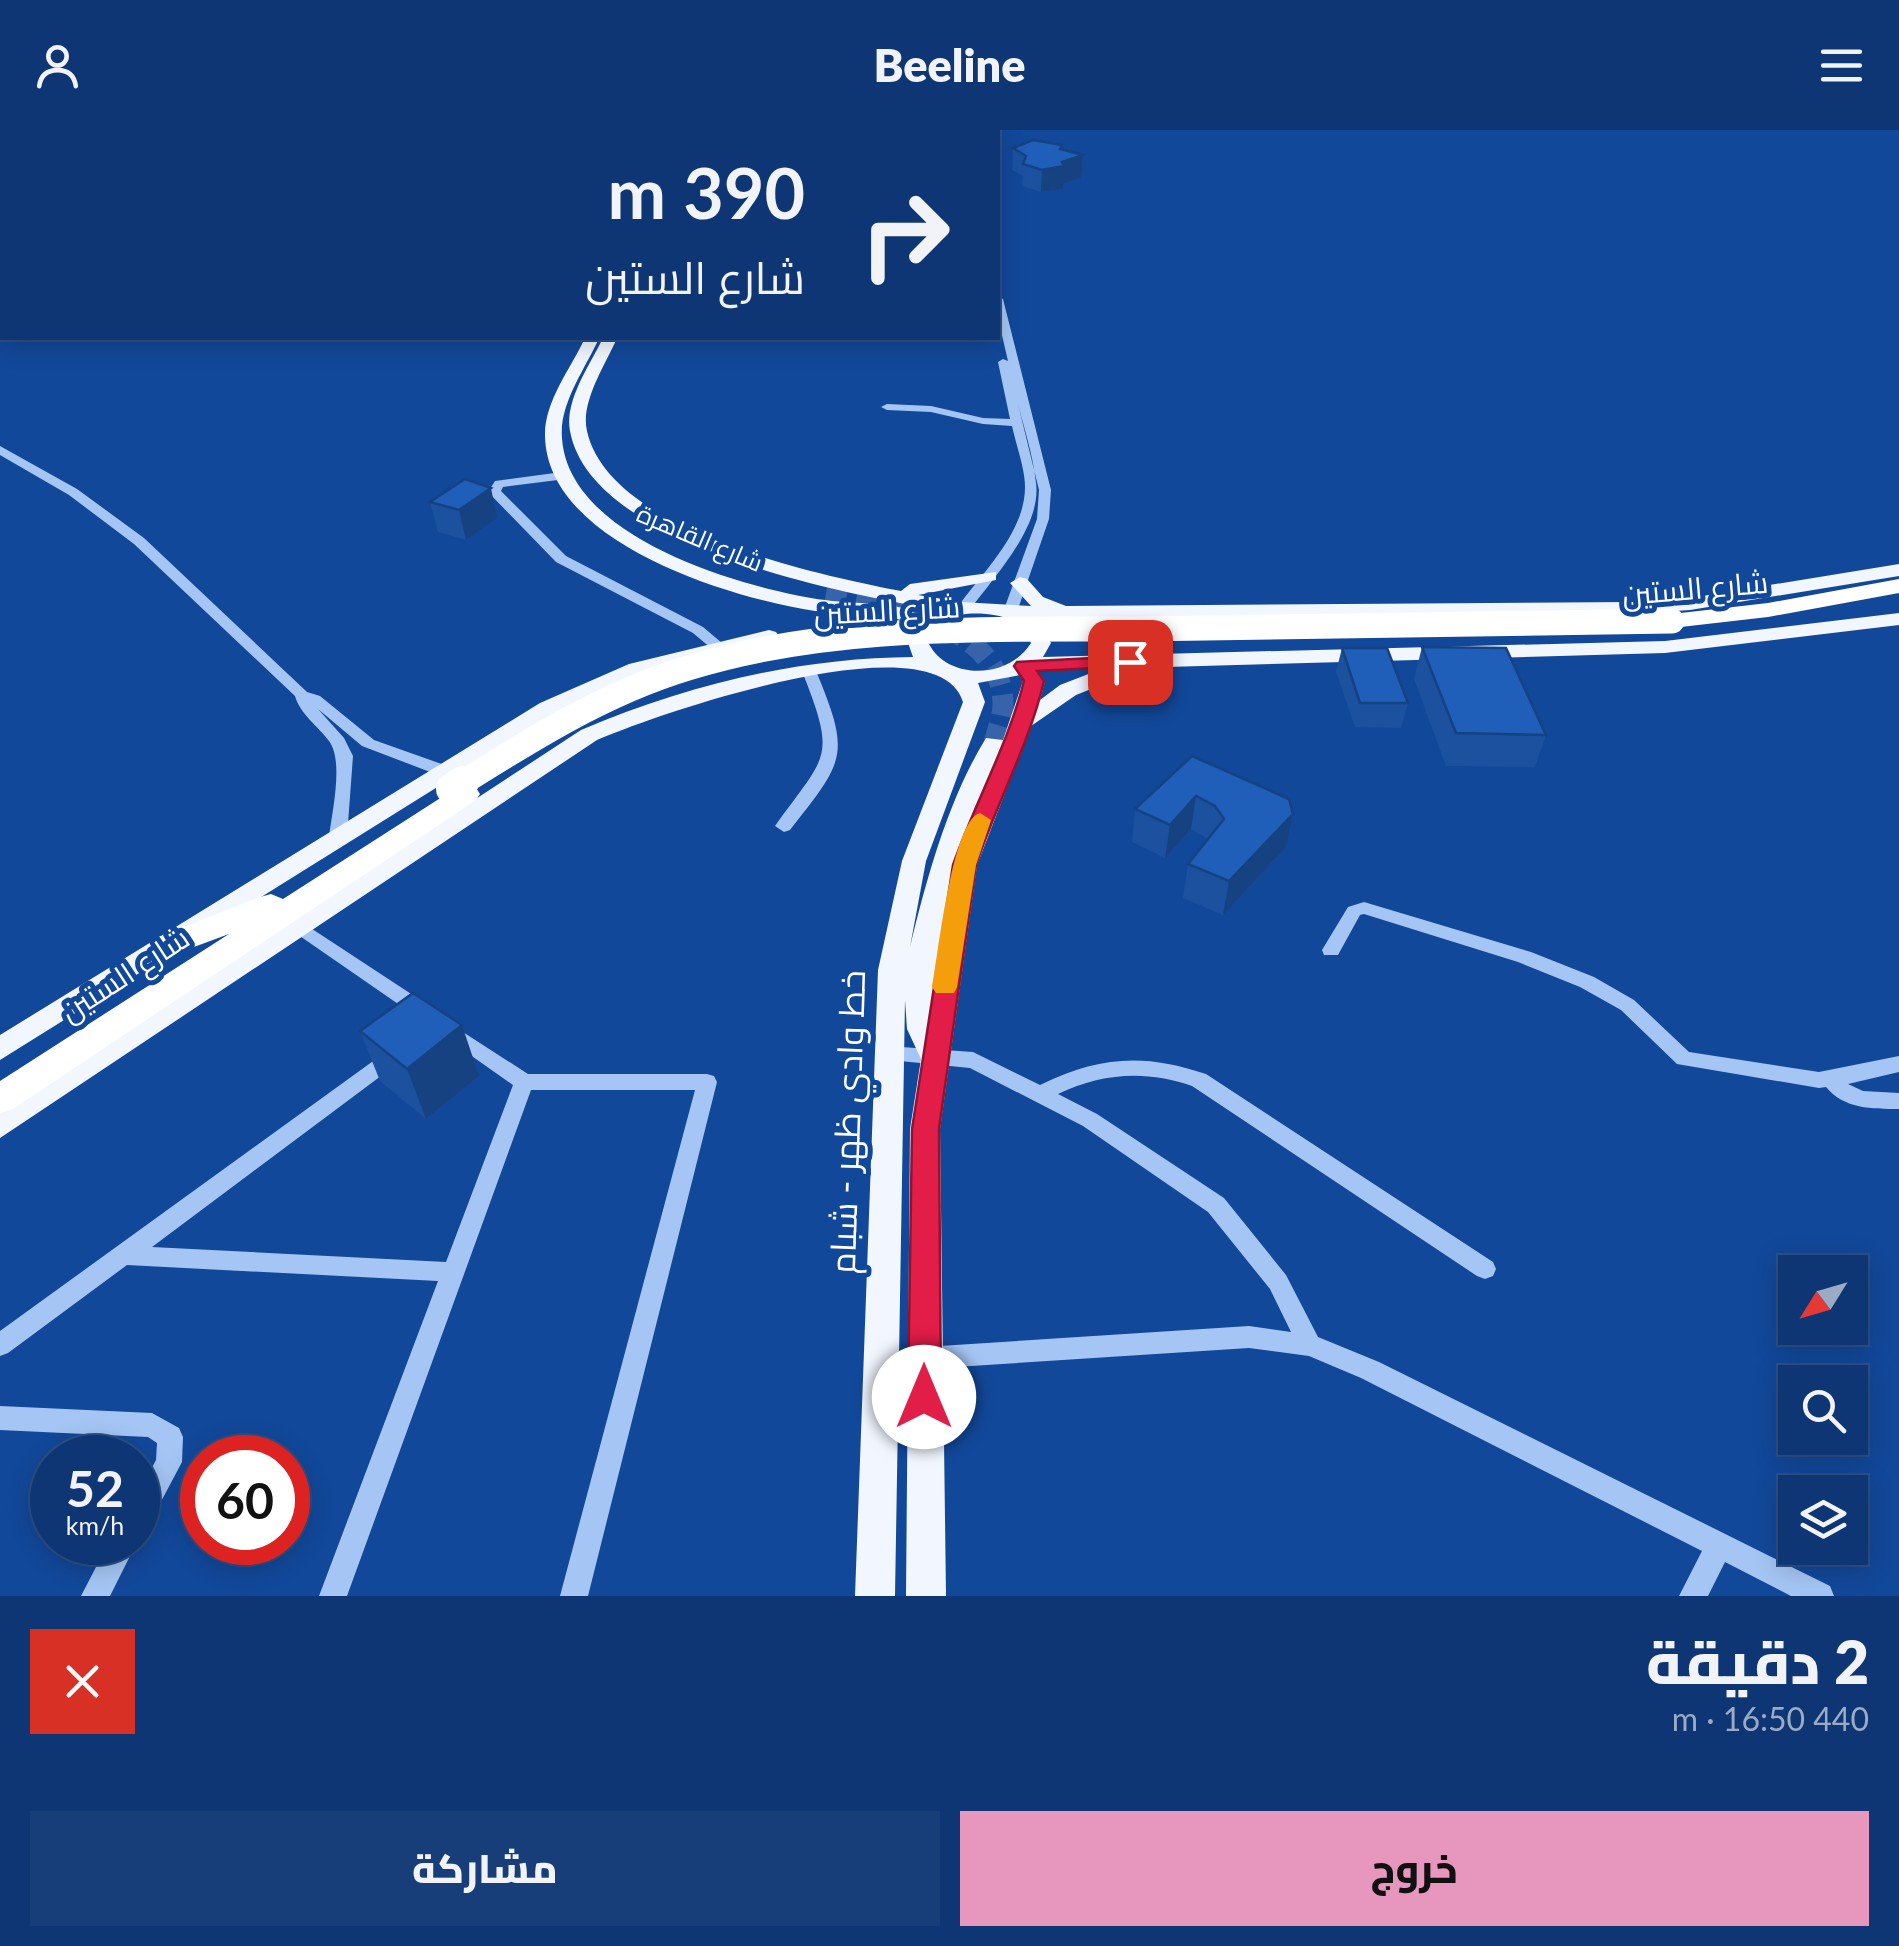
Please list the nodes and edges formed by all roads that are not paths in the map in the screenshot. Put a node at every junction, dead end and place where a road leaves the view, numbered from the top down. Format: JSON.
{"nodes":[{"id":1,"x":1000,"y":330,"type":"edge"},
{"id":2,"x":591,"y":340,"type":"edge"},
{"id":3,"x":609,"y":340,"type":"edge"},
{"id":4,"x":887,"y":407,"type":"dead end"},
{"id":5,"x":1015,"y":423,"type":"junction"},
{"id":6,"x":0,"y":450,"type":"edge"},
{"id":7,"x":562,"y":476,"type":"junction"},
{"id":8,"x":499,"y":484,"type":"junction"},
{"id":9,"x":482,"y":486,"type":"edge"},
{"id":10,"x":1025,"y":517,"type":"junction"},
{"id":11,"x":1043,"y":519,"type":"junction"},
{"id":12,"x":1899,"y":570,"type":"edge"},
{"id":13,"x":989,"y":576,"type":"junction"},
{"id":14,"x":1856,"y":576,"type":"junction"},
{"id":15,"x":1020,"y":584,"type":"junction"},
{"id":16,"x":1899,"y":586,"type":"edge"},
{"id":17,"x":749,"y":590,"type":"junction"},
{"id":18,"x":872,"y":591,"type":"junction"},
{"id":19,"x":827,"y":596,"type":"junction"},
{"id":20,"x":1899,"y":598,"type":"edge"},
{"id":21,"x":962,"y":608,"type":"junction"},
{"id":22,"x":1172,"y":610,"type":"junction"},
{"id":23,"x":1068,"y":611,"type":"junction"},
{"id":24,"x":1010,"y":612,"type":"junction"},
{"id":25,"x":1899,"y":619,"type":"edge"},
{"id":26,"x":1674,"y":624,"type":"junction"},
{"id":27,"x":922,"y":626,"type":"junction"},
{"id":28,"x":798,"y":632,"type":"junction"},
{"id":29,"x":724,"y":644,"type":"junction"},
{"id":30,"x":1184,"y":658,"type":"junction"},
{"id":31,"x":1161,"y":660,"type":"junction"},
{"id":32,"x":1026,"y":665,"type":"junction"},
{"id":33,"x":941,"y":668,"type":"junction"},
{"id":34,"x":809,"y":671,"type":"junction"},
{"id":35,"x":337,"y":729,"type":"junction"},
{"id":36,"x":996,"y":736,"type":"junction"},
{"id":37,"x":454,"y":784,"type":"junction"},
{"id":38,"x":784,"y":826,"type":"dead end"},
{"id":39,"x":338,"y":837,"type":"junction"},
{"id":40,"x":271,"y":905,"type":"junction"},
{"id":41,"x":300,"y":927,"type":"junction"},
{"id":42,"x":167,"y":946,"type":"junction"},
{"id":43,"x":1331,"y":950,"type":"dead end"},
{"id":44,"x":423,"y":1035,"type":"junction"},
{"id":45,"x":0,"y":1048,"type":"edge"},
{"id":46,"x":887,"y":1054,"type":"junction"},
{"id":47,"x":935,"y":1058,"type":"junction"},
{"id":48,"x":1899,"y":1064,"type":"edge"},
{"id":49,"x":0,"y":1076,"type":"edge"},
{"id":50,"x":1843,"y":1077,"type":"junction"},
{"id":51,"x":524,"y":1082,"type":"junction"},
{"id":52,"x":1040,"y":1094,"type":"junction"},
{"id":53,"x":0,"y":1099,"type":"edge"},
{"id":54,"x":1899,"y":1102,"type":"edge"},
{"id":55,"x":0,"y":1126,"type":"edge"},
{"id":56,"x":124,"y":1254,"type":"junction"},
{"id":57,"x":1485,"y":1269,"type":"dead end"},
{"id":58,"x":451,"y":1272,"type":"junction"},
{"id":59,"x":1310,"y":1344,"type":"junction"},
{"id":60,"x":0,"y":1345,"type":"edge"},
{"id":61,"x":924,"y":1358,"type":"junction"},
{"id":62,"x":0,"y":1418,"type":"edge"},
{"id":63,"x":160,"y":1478,"type":"edge"},
{"id":64,"x":1718,"y":1545,"type":"junction"},
{"id":65,"x":112,"y":1565,"type":"edge"},
{"id":66,"x":95,"y":1596,"type":"edge"},
{"id":67,"x":333,"y":1596,"type":"edge"},
{"id":68,"x":574,"y":1596,"type":"edge"},
{"id":69,"x":875,"y":1596,"type":"edge"},
{"id":70,"x":926,"y":1596,"type":"edge"},
{"id":71,"x":1693,"y":1596,"type":"edge"},
{"id":72,"x":1820,"y":1596,"type":"edge"}],
"edges":[{"from":1,"to":5,"type":"street"},
{"from":1,"to":11,"type":"street"},
{"from":2,"to":7,"type":"main road"},
{"from":3,"to":19,"type":"main road"},
{"from":4,"to":5,"type":"street"},
{"from":5,"to":10,"type":"street"},
{"from":6,"to":35,"type":"street"},
{"from":7,"to":8,"type":"street"},
{"from":7,"to":17,"type":"main road","name":"شارع القاهرة"},
{"from":7,"to":19,"type":"main road"},
{"from":8,"to":9,"type":"street"},
{"from":8,"to":29,"type":"street"},
{"from":10,"to":11,"type":"street"},
{"from":10,"to":13,"type":"street"},
{"from":11,"to":15,"type":"street"},
{"from":12,"to":14,"type":"main road","name":"شارع الستين"},
{"from":13,"to":18,"type":"main road"},
{"from":13,"to":21,"type":"street"},
{"from":14,"to":16,"type":"highway"},
{"from":14,"to":22,"type":"main road","name":"شارع الستين"},
{"from":15,"to":23,"type":"main road"},
{"from":15,"to":24,"type":"street"},
{"from":16,"to":26,"type":"highway","name":"شارع الستين"},
{"from":17,"to":19,"type":"main road","name":"شارع القاهرة"},
{"from":17,"to":29,"type":"main road"},
{"from":18,"to":19,"type":"main road","name":"شارع القاهرة"},
{"from":18,"to":21,"type":"main road","name":"شارع القاهرة"},
{"from":19,"to":27,"type":"main road","name":"شارع القاهرة"},
{"from":20,"to":26,"type":"highway","name":"شارع الستين"},
{"from":21,"to":24,"type":"main road","name":"شارع القاهرة"},
{"from":21,"to":27,"type":"main road"},
{"from":22,"to":23,"type":"main road","name":"شارع الستين"},
{"from":22,"to":30,"type":"main road"},
{"from":23,"to":24,"type":"main road","name":"شارع الستين"},
{"from":24,"to":32,"type":"main road"},
{"from":25,"to":30,"type":"main road","name":"شارع الستين"},
{"from":26,"to":37,"type":"highway","name":"شارع الستين"},
{"from":27,"to":28,"type":"main road","name":"شارع الستين"},
{"from":27,"to":33,"type":"main road"},
{"from":28,"to":29,"type":"main road","name":"شارع الستين"},
{"from":28,"to":34,"type":"main road"},
{"from":29,"to":37,"type":"main road","name":"شارع الستين"},
{"from":30,"to":31,"type":"main road","name":"شارع الستين"},
{"from":31,"to":32,"type":"main road","name":"شارع الستين"},
{"from":31,"to":36,"type":"main road"},
{"from":32,"to":33,"type":"main road","name":"شارع الستين"},
{"from":32,"to":36,"type":"main road"},
{"from":33,"to":34,"type":"main road","name":"شارع الستين"},
{"from":33,"to":36,"type":"main road"},
{"from":34,"to":38,"type":"street"},
{"from":34,"to":41,"type":"main road","name":"شارع الستين"},
{"from":35,"to":37,"type":"street"},
{"from":35,"to":39,"type":"street"},
{"from":36,"to":46,"type":"main road","name":"خط وادي ظهر - شبام"},
{"from":36,"to":47,"type":"main road"},
{"from":37,"to":39,"type":"main road","name":"شارع الستين"},
{"from":37,"to":40,"type":"highway","name":"شارع الستين"},
{"from":37,"to":53,"type":"highway","name":"شارع الستين"},
{"from":39,"to":42,"type":"main road","name":"شارع الستين"},
{"from":40,"to":42,"type":"highway"},
{"from":40,"to":49,"type":"highway","name":"شارع الستين"},
{"from":41,"to":44,"type":"street"},
{"from":41,"to":55,"type":"main road","name":"شارع الستين"},
{"from":42,"to":45,"type":"main road","name":"شارع الستين"},
{"from":43,"to":50,"type":"street"},
{"from":44,"to":51,"type":"street"},
{"from":44,"to":56,"type":"street"},
{"from":46,"to":47,"type":"street"},
{"from":46,"to":69,"type":"main road","name":"خط وادي ظهر - شبام"},
{"from":47,"to":52,"type":"street"},
{"from":47,"to":61,"type":"main road"},
{"from":48,"to":50,"type":"street"},
{"from":50,"to":54,"type":"street"},
{"from":51,"to":58,"type":"street"},
{"from":51,"to":68,"type":"street"},
{"from":52,"to":57,"type":"street"},
{"from":52,"to":59,"type":"street"},
{"from":56,"to":58,"type":"street"},
{"from":56,"to":60,"type":"street"},
{"from":58,"to":67,"type":"street"},
{"from":59,"to":61,"type":"street"},
{"from":59,"to":64,"type":"street"},
{"from":61,"to":70,"type":"main road"},
{"from":62,"to":63,"type":"street"},
{"from":64,"to":71,"type":"street"},
{"from":64,"to":72,"type":"street"},
{"from":65,"to":66,"type":"street"}]}
